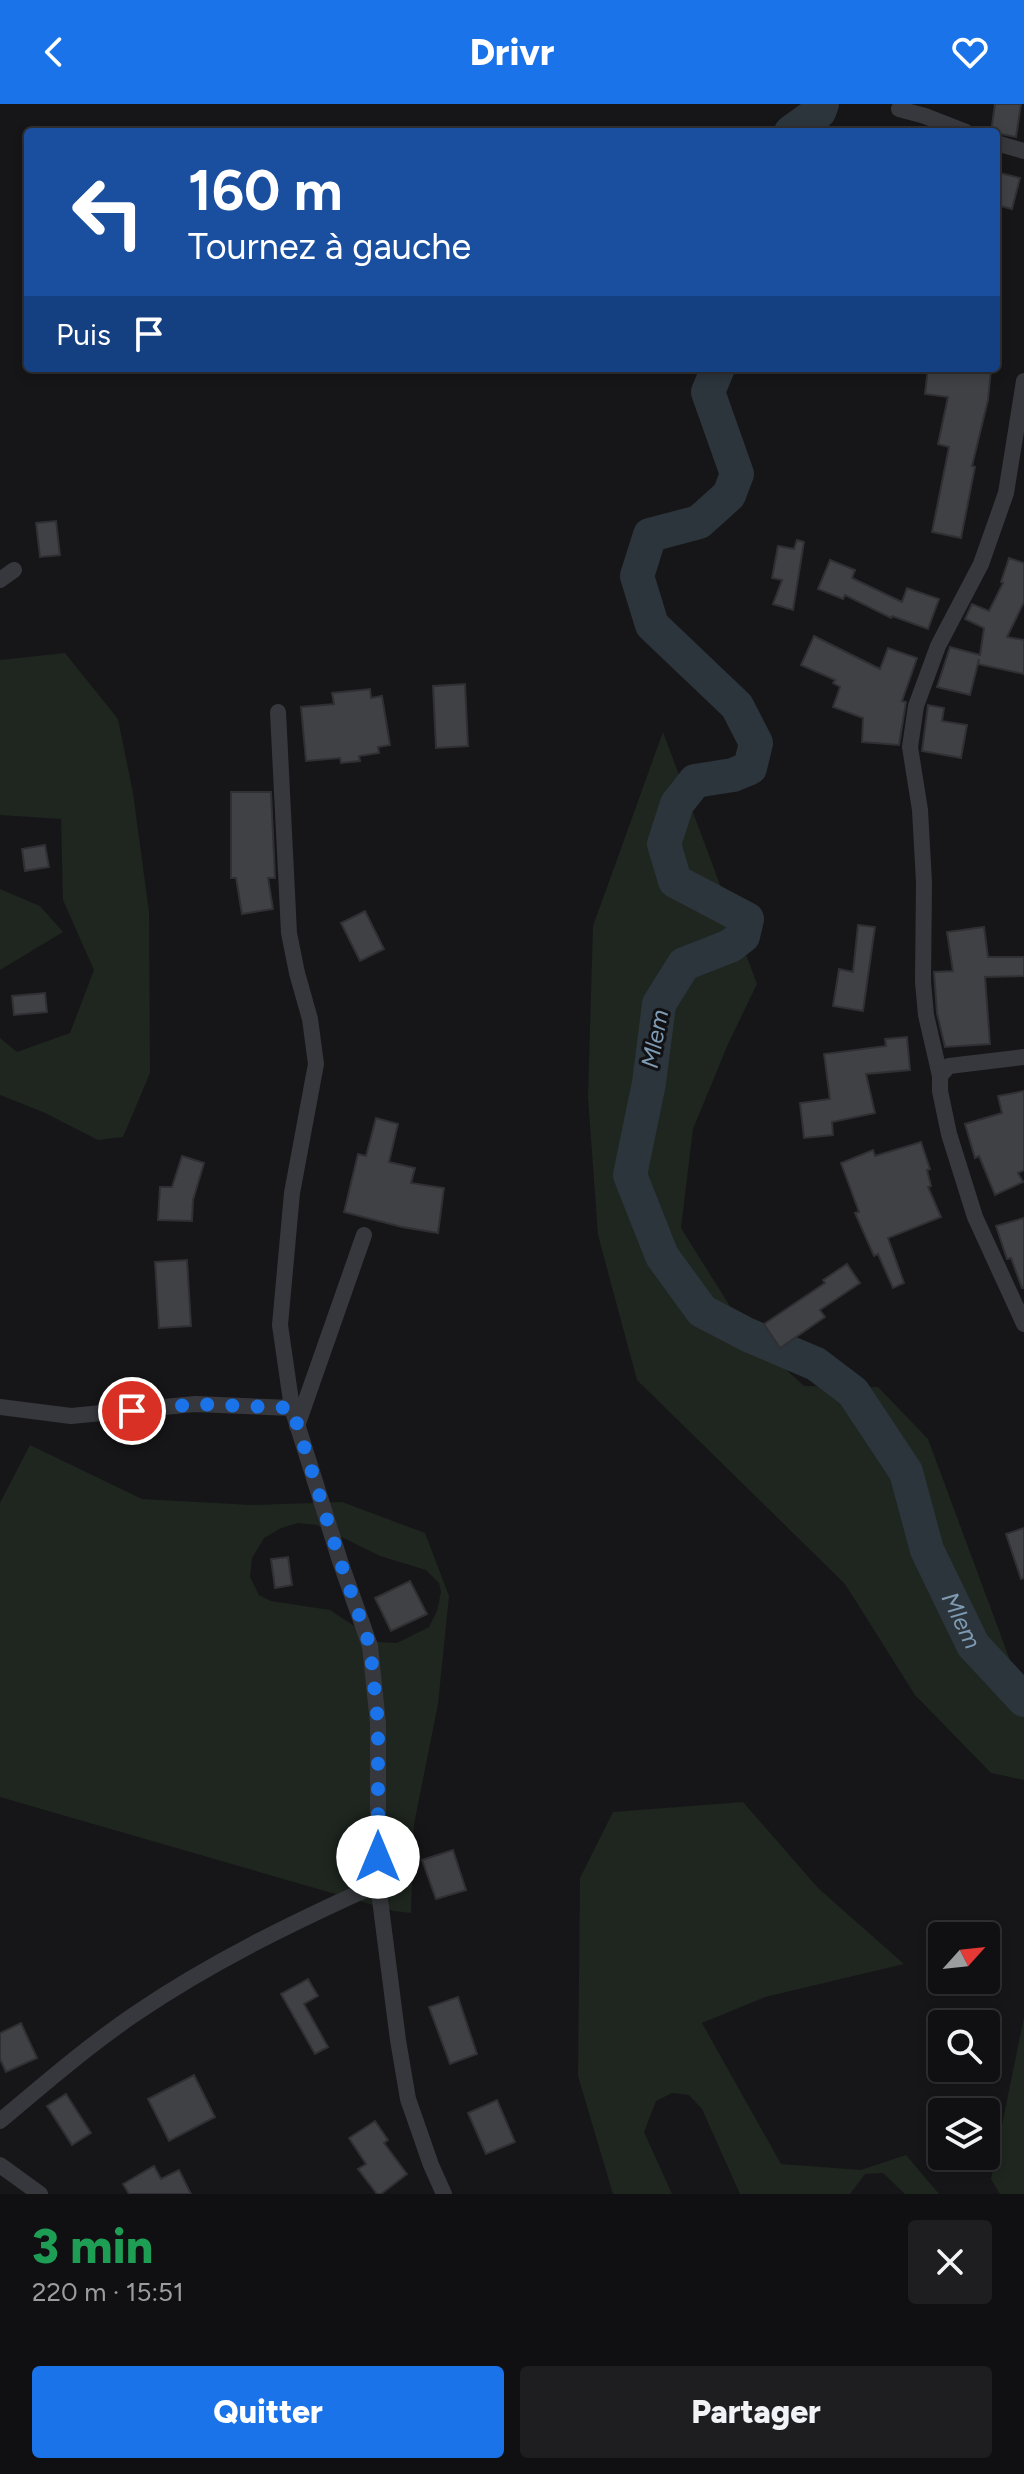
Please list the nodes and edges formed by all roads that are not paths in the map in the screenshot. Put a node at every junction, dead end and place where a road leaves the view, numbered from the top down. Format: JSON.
{"nodes":[{"id":1,"x":899,"y":109,"type":"dead end"},
{"id":2,"x":956,"y":128,"type":"edge"},
{"id":3,"x":1000,"y":144,"type":"edge"},
{"id":4,"x":1024,"y":151,"type":"edge"},
{"id":5,"x":1024,"y":381,"type":"edge"},
{"id":6,"x":14,"y":570,"type":"dead end"},
{"id":7,"x":0,"y":580,"type":"edge"},
{"id":8,"x":278,"y":712,"type":"dead end"},
{"id":9,"x":1024,"y":1057,"type":"edge"},
{"id":10,"x":940,"y":1076,"type":"junction"},
{"id":11,"x":364,"y":1235,"type":"dead end"},
{"id":12,"x":1024,"y":1324,"type":"edge"},
{"id":13,"x":0,"y":1407,"type":"edge"},
{"id":14,"x":292,"y":1408,"type":"junction"},
{"id":15,"x":297,"y":1426,"type":"junction"},
{"id":16,"x":378,"y":1884,"type":"junction"},
{"id":17,"x":0,"y":2121,"type":"edge"},
{"id":18,"x":0,"y":2165,"type":"edge"},
{"id":19,"x":40,"y":2194,"type":"edge"},
{"id":20,"x":444,"y":2194,"type":"edge"}],
"edges":[{"from":1,"to":2,"type":"street"},
{"from":3,"to":4,"type":"street"},
{"from":5,"to":10,"type":"street"},
{"from":6,"to":7,"type":"street"},
{"from":8,"to":14,"type":"street"},
{"from":9,"to":10,"type":"street"},
{"from":10,"to":12,"type":"street"},
{"from":11,"to":15,"type":"street"},
{"from":13,"to":14,"type":"street"},
{"from":14,"to":15,"type":"street"},
{"from":15,"to":16,"type":"street"},
{"from":16,"to":17,"type":"street"},
{"from":16,"to":20,"type":"street"},
{"from":18,"to":19,"type":"street"}]}
